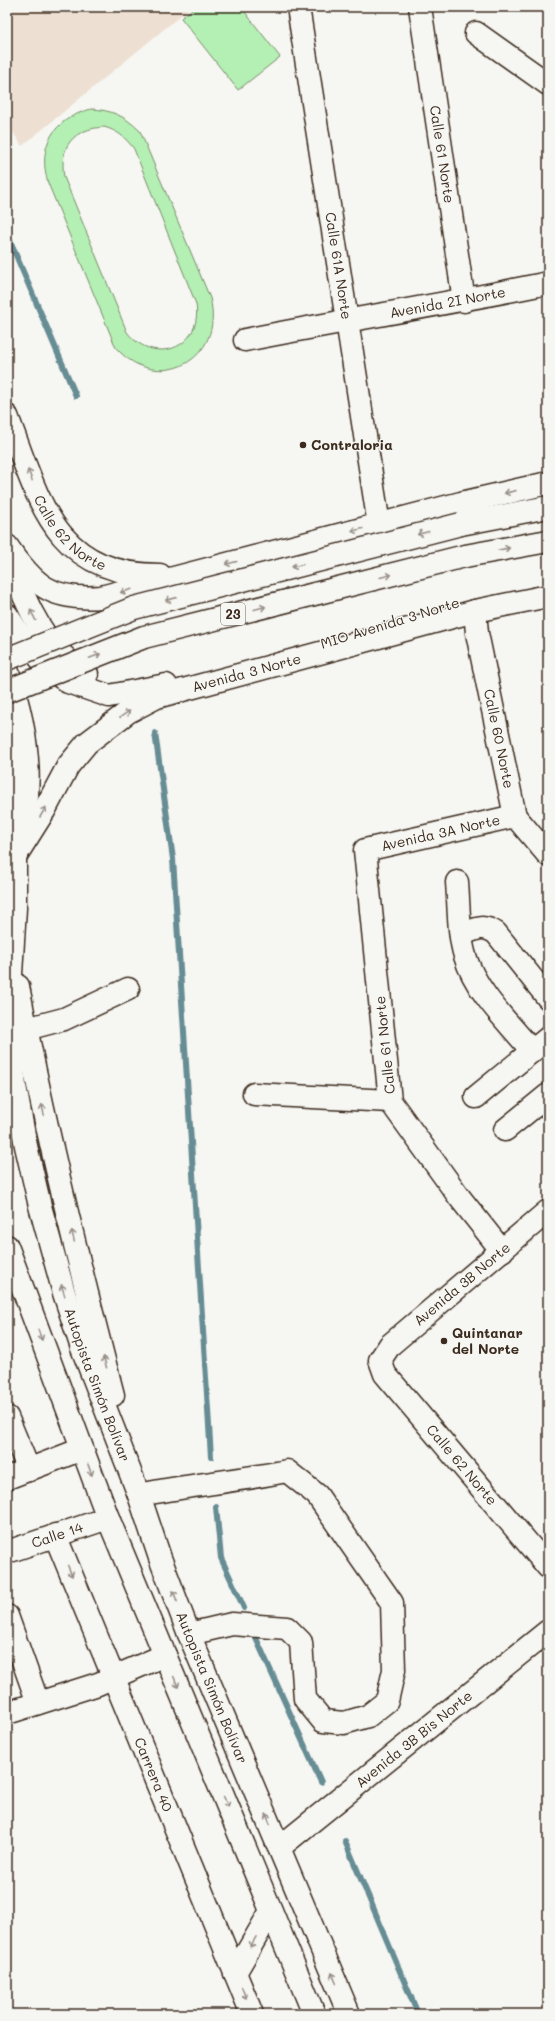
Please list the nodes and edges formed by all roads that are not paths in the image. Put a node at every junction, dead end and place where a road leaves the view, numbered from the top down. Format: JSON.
{"nodes":[{"id":1,"x":298,"y":7,"type":"edge"},
{"id":2,"x":420,"y":7,"type":"edge"},
{"id":3,"x":476,"y":33,"type":"dead end"},
{"id":4,"x":548,"y":84,"type":"edge"},
{"id":5,"x":548,"y":283,"type":"edge"},
{"id":6,"x":464,"y":301,"type":"junction"},
{"id":7,"x":347,"y":320,"type":"junction"},
{"id":8,"x":245,"y":340,"type":"dead end"},
{"id":9,"x":7,"y":416,"type":"edge"},
{"id":10,"x":548,"y":482,"type":"edge"},
{"id":11,"x":548,"y":506,"type":"edge"},
{"id":12,"x":379,"y":525,"type":"junction"},
{"id":13,"x":548,"y":541,"type":"edge"},
{"id":14,"x":7,"y":547,"type":"edge"},
{"id":15,"x":191,"y":573,"type":"junction"},
{"id":16,"x":548,"y":583,"type":"edge"},
{"id":17,"x":548,"y":596,"type":"edge"},
{"id":18,"x":475,"y":611,"type":"junction"},
{"id":19,"x":7,"y":615,"type":"edge"},
{"id":20,"x":7,"y":659,"type":"edge"},
{"id":21,"x":7,"y":669,"type":"edge"},
{"id":22,"x":139,"y":690,"type":"junction"},
{"id":23,"x":7,"y":691,"type":"edge"},
{"id":24,"x":7,"y":720,"type":"edge"},
{"id":25,"x":516,"y":816,"type":"junction"},
{"id":26,"x":365,"y":850,"type":"joint"},
{"id":27,"x":548,"y":855,"type":"edge"},
{"id":28,"x":15,"y":857,"type":"junction"},
{"id":29,"x":457,"y":882,"type":"dead end"},
{"id":30,"x":7,"y":891,"type":"edge"},
{"id":31,"x":461,"y":935,"type":"junction"},
{"id":32,"x":11,"y":951,"type":"junction"},
{"id":33,"x":128,"y":989,"type":"dead end"},
{"id":34,"x":548,"y":998,"type":"edge"},
{"id":35,"x":26,"y":1029,"type":"junction"},
{"id":36,"x":540,"y":1044,"type":"edge"},
{"id":37,"x":254,"y":1094,"type":"dead end"},
{"id":38,"x":548,"y":1096,"type":"edge"},
{"id":39,"x":476,"y":1097,"type":"dead end"},
{"id":40,"x":390,"y":1101,"type":"junction"},
{"id":41,"x":505,"y":1130,"type":"dead end"},
{"id":42,"x":548,"y":1211,"type":"edge"},
{"id":43,"x":7,"y":1246,"type":"edge"},
{"id":44,"x":502,"y":1251,"type":"junction"},
{"id":45,"x":14,"y":1284,"type":"edge"},
{"id":46,"x":380,"y":1360,"type":"joint"},
{"id":47,"x":7,"y":1417,"type":"edge"},
{"id":48,"x":82,"y":1449,"type":"junction"},
{"id":49,"x":29,"y":1470,"type":"junction"},
{"id":50,"x":7,"y":1478,"type":"edge"},
{"id":51,"x":139,"y":1495,"type":"junction"},
{"id":52,"x":108,"y":1518,"type":"junction"},
{"id":53,"x":55,"y":1535,"type":"junction"},
{"id":54,"x":7,"y":1552,"type":"edge"},
{"id":55,"x":548,"y":1567,"type":"edge"},
{"id":56,"x":7,"y":1616,"type":"edge"},
{"id":57,"x":548,"y":1631,"type":"edge"},
{"id":58,"x":189,"y":1634,"type":"junction"},
{"id":59,"x":165,"y":1655,"type":"junction"},
{"id":60,"x":113,"y":1676,"type":"junction"},
{"id":61,"x":38,"y":1703,"type":"junction"},
{"id":62,"x":7,"y":1713,"type":"edge"},
{"id":63,"x":280,"y":1847,"type":"junction"},
{"id":64,"x":271,"y":1911,"type":"junction"},
{"id":65,"x":235,"y":1973,"type":"junction"},
{"id":66,"x":252,"y":2014,"type":"edge"},
{"id":67,"x":314,"y":2014,"type":"edge"},
{"id":68,"x":349,"y":2014,"type":"edge"}],
"edges":[{"from":1,"to":7,"type":"street","name":"Calle 61A Norte"},
{"from":2,"to":6,"type":"street","name":"Calle 61 Norte"},
{"from":3,"to":4,"type":"street"},
{"from":5,"to":6,"type":"street","name":"Avenida 2I Norte"},
{"from":6,"to":7,"type":"street","name":"Avenida 2I Norte"},
{"from":7,"to":8,"type":"street","name":"Avenida 2I Norte"},
{"from":7,"to":12,"type":"street","name":"Calle 61A Norte"},
{"from":15,"to":9,"type":"street","name":"Calle 62 Norte","one_way":true},
{"from":10,"to":12,"type":"street","one_way":true},
{"from":11,"to":20,"type":"street","number":"23","one_way":true,"bridge":true},
{"from":12,"to":15,"type":"street","one_way":true},
{"from":23,"to":13,"type":"street","number":"23","one_way":true,"bridge":true},
{"from":15,"to":14,"type":"street","one_way":true},
{"from":22,"to":14,"type":"street","one_way":true},
{"from":16,"to":22,"type":"street","name":"MIO Avenida 3 Norte"},
{"from":17,"to":18,"type":"street","name":"Avenida 3 Norte"},
{"from":18,"to":25,"type":"street","name":"Calle 60 Norte"},
{"from":28,"to":18,"type":"street","name":"Avenida 3 Norte","one_way":true},
{"from":19,"to":22,"type":"street","name":"MIO Avenida 3 Norte"},
{"from":21,"to":28,"type":"street"},
{"from":24,"to":28,"type":"street","name":"Autopista Simón Bolívar"},
{"from":25,"to":26,"type":"street","name":"Avenida 3A Norte"},
{"from":25,"to":27,"type":"street","name":"Calle 60 Norte"},
{"from":26,"to":40,"type":"street","name":"Calle 61 Norte"},
{"from":28,"to":30,"type":"street"},
{"from":28,"to":32,"type":"street","name":"Autopista Simón Bolívar"},
{"from":29,"to":31,"type":"street"},
{"from":31,"to":34,"type":"street"},
{"from":31,"to":36,"type":"street"},
{"from":32,"to":35,"type":"street"},
{"from":51,"to":32,"type":"street","name":"Autopista Simón Bolívar","one_way":true},
{"from":33,"to":35,"type":"street"},
{"from":51,"to":35,"type":"street","one_way":true},
{"from":36,"to":39,"type":"street"},
{"from":37,"to":40,"type":"street"},
{"from":38,"to":41,"type":"street"},
{"from":40,"to":44,"type":"street","name":"Calle 61 Norte"},
{"from":42,"to":44,"type":"street","name":"Avenida 3B Norte"},
{"from":43,"to":45,"type":"street"},
{"from":44,"to":46,"type":"street","name":"Avenida 3B Norte"},
{"from":45,"to":48,"type":"street","one_way":true},
{"from":46,"to":55,"type":"street","name":"Calle 62 Norte"},
{"from":47,"to":49,"type":"street"},
{"from":48,"to":49,"type":"street"},
{"from":48,"to":52,"type":"street","one_way":true},
{"from":49,"to":50,"type":"street"},
{"from":58,"to":51,"type":"street","name":"Autopista Simón Bolívar","one_way":true},
{"from":51,"to":58,"type":"street"},
{"from":52,"to":53,"type":"street","name":"Calle 14"},
{"from":52,"to":59,"type":"street"},
{"from":53,"to":54,"type":"street","name":"Calle 14"},
{"from":53,"to":60,"type":"street","name":"Carrera 40","one_way":true},
{"from":56,"to":61,"type":"street"},
{"from":57,"to":63,"type":"street","name":"Avenida 3B Bis Norte"},
{"from":63,"to":58,"type":"street","name":"Autopista Simón Bolívar","one_way":true},
{"from":59,"to":60,"type":"street"},
{"from":59,"to":64,"type":"street","one_way":true},
{"from":60,"to":61,"type":"street"},
{"from":60,"to":65,"type":"street","name":"Carrera 40"},
{"from":61,"to":62,"type":"street"},
{"from":68,"to":63,"type":"street","name":"Autopista Simón Bolívar","one_way":true},
{"from":64,"to":65,"type":"street","one_way":true},
{"from":64,"to":67,"type":"street"},
{"from":65,"to":66,"type":"street","name":"Carrera 40","one_way":true}]}
